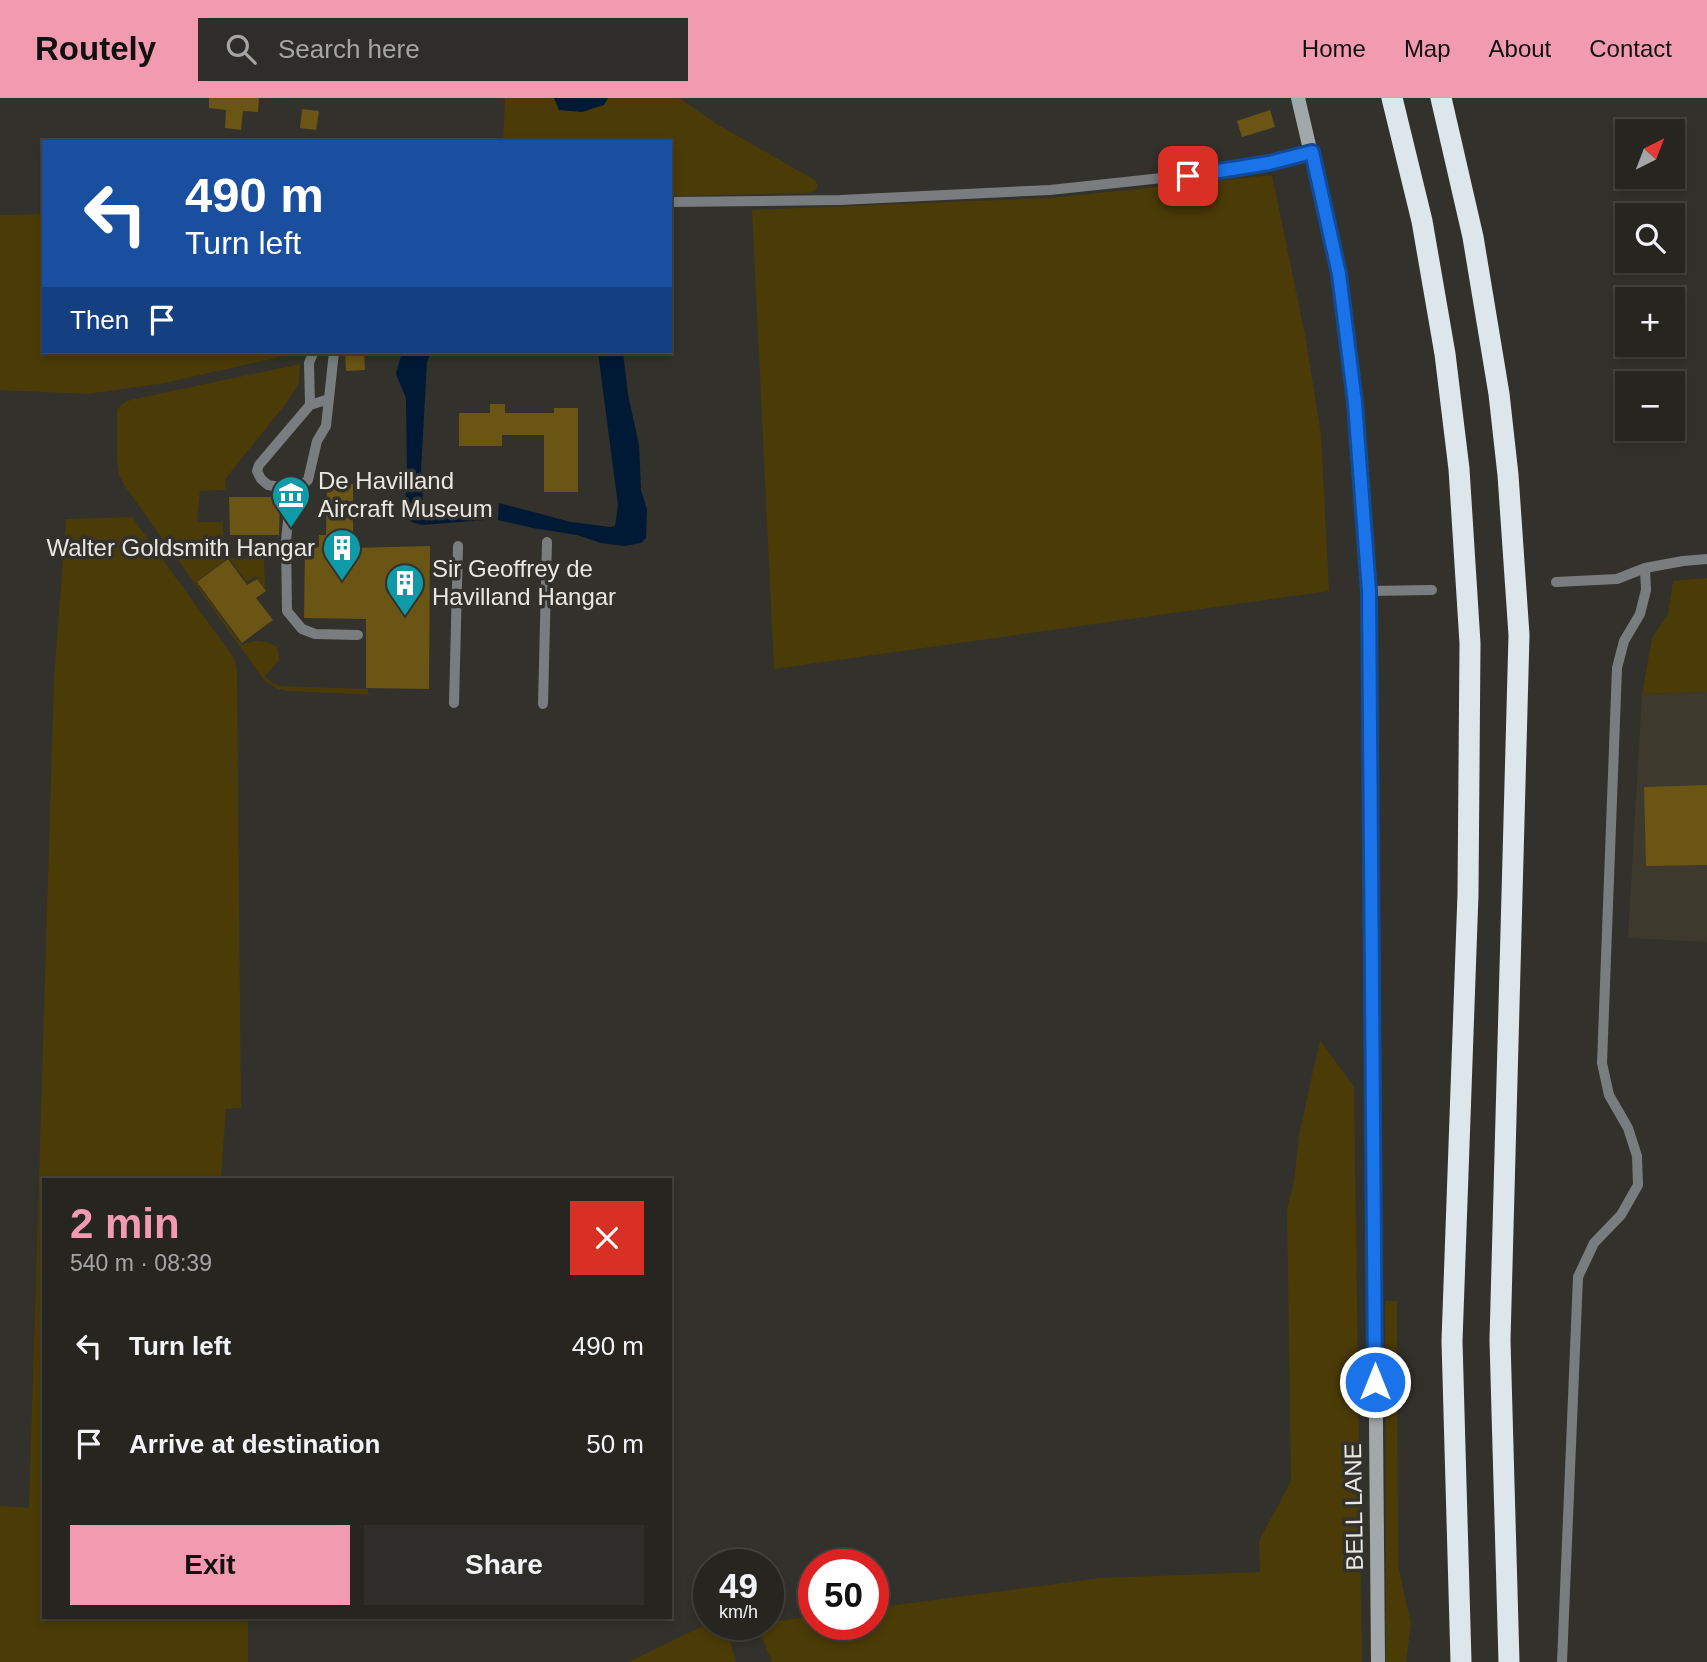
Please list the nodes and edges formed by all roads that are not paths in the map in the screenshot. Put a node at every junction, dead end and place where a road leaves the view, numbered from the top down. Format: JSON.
{"nodes":[{"id":1,"x":1298,"y":98,"type":"edge"},
{"id":2,"x":1392,"y":98,"type":"edge"},
{"id":3,"x":1441,"y":98,"type":"edge"},
{"id":4,"x":1312,"y":152,"type":"junction"},
{"id":5,"x":672,"y":202,"type":"edge"},
{"id":6,"x":313,"y":354,"type":"edge"},
{"id":7,"x":334,"y":354,"type":"edge"},
{"id":8,"x":329,"y":399,"type":"junction"},
{"id":9,"x":310,"y":405,"type":"junction"},
{"id":10,"x":291,"y":489,"type":"junction"},
{"id":11,"x":547,"y":542,"type":"dead end"},
{"id":12,"x":458,"y":546,"type":"dead end"},
{"id":13,"x":1707,"y":559,"type":"edge"},
{"id":14,"x":1645,"y":568,"type":"junction"},
{"id":15,"x":1556,"y":582,"type":"dead end"},
{"id":16,"x":1432,"y":590,"type":"dead end"},
{"id":17,"x":1369,"y":591,"type":"junction"},
{"id":18,"x":358,"y":635,"type":"dead end"},
{"id":19,"x":454,"y":703,"type":"dead end"},
{"id":20,"x":542,"y":704,"type":"dead end"},
{"id":21,"x":1378,"y":1662,"type":"edge"},
{"id":22,"x":1461,"y":1662,"type":"edge"},
{"id":23,"x":1509,"y":1662,"type":"edge"},
{"id":24,"x":1562,"y":1662,"type":"edge"}],
"edges":[{"from":1,"to":4,"type":"main road","name":"BELL LANE"},
{"from":2,"to":22,"type":"highway"},
{"from":3,"to":23,"type":"highway"},
{"from":4,"to":5,"type":"lane"},
{"from":4,"to":17,"type":"main road","name":"BELL LANE"},
{"from":6,"to":9,"type":"lane"},
{"from":7,"to":8,"type":"lane"},
{"from":8,"to":9,"type":"lane"},
{"from":8,"to":10,"type":"lane"},
{"from":9,"to":10,"type":"lane"},
{"from":10,"to":18,"type":"lane"},
{"from":11,"to":20,"type":"lane"},
{"from":12,"to":19,"type":"lane"},
{"from":13,"to":14,"type":"lane"},
{"from":14,"to":15,"type":"lane"},
{"from":14,"to":24,"type":"lane"},
{"from":16,"to":17,"type":"lane"},
{"from":17,"to":21,"type":"main road","name":"BELL LANE"}]}
